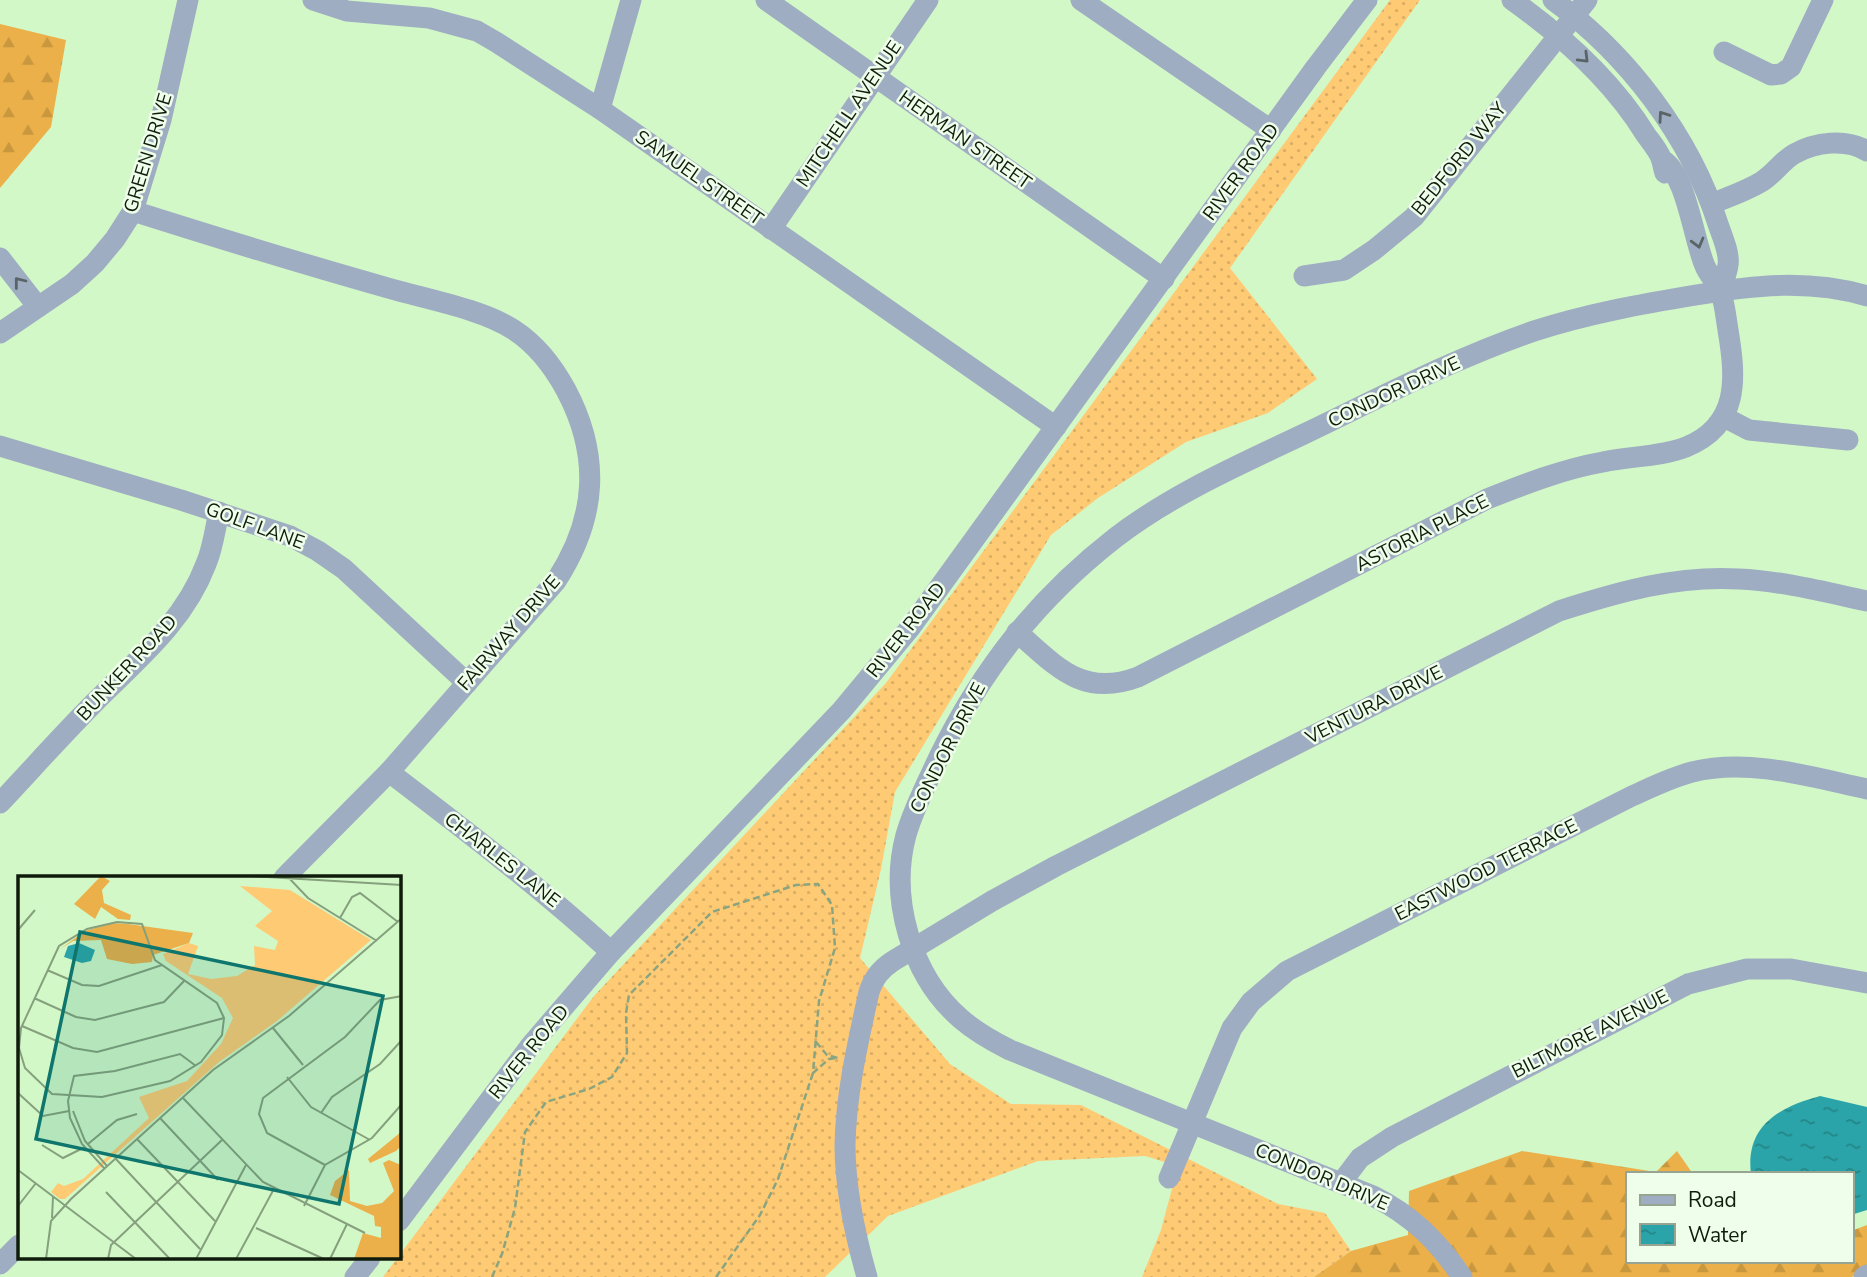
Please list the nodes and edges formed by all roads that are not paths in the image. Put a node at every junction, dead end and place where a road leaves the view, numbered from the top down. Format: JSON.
{"nodes":[{"id":1,"x":188,"y":0,"type":"edge"},
{"id":2,"x":313,"y":0,"type":"edge"},
{"id":3,"x":631,"y":0,"type":"edge"},
{"id":4,"x":766,"y":0,"type":"edge"},
{"id":5,"x":928,"y":0,"type":"edge"},
{"id":6,"x":1081,"y":0,"type":"edge"},
{"id":7,"x":1367,"y":0,"type":"edge"},
{"id":8,"x":1512,"y":0,"type":"edge"},
{"id":9,"x":1553,"y":0,"type":"edge"},
{"id":10,"x":1823,"y":0,"type":"edge"},
{"id":11,"x":401,"y":7,"type":"edge"},
{"id":12,"x":1580,"y":8,"type":"edge"},
{"id":13,"x":1558,"y":35,"type":"junction"},
{"id":14,"x":1724,"y":52,"type":"dead end"},
{"id":15,"x":876,"y":76,"type":"junction"},
{"id":16,"x":600,"y":109,"type":"junction"},
{"id":17,"x":1271,"y":130,"type":"junction"},
{"id":18,"x":1867,"y":151,"type":"edge"},
{"id":19,"x":1673,"y":159,"type":"junction"},
{"id":20,"x":1709,"y":197,"type":"junction"},
{"id":21,"x":1687,"y":206,"type":"junction"},
{"id":22,"x":133,"y":211,"type":"junction"},
{"id":23,"x":771,"y":229,"type":"junction"},
{"id":24,"x":0,"y":258,"type":"edge"},
{"id":25,"x":1304,"y":276,"type":"dead end"},
{"id":26,"x":1164,"y":279,"type":"junction"},
{"id":27,"x":1721,"y":291,"type":"junction"},
{"id":28,"x":1867,"y":296,"type":"edge"},
{"id":29,"x":38,"y":307,"type":"junction"},
{"id":30,"x":0,"y":333,"type":"edge"},
{"id":31,"x":1724,"y":417,"type":"junction"},
{"id":32,"x":1056,"y":427,"type":"junction"},
{"id":33,"x":1848,"y":440,"type":"dead end"},
{"id":34,"x":0,"y":446,"type":"edge"},
{"id":35,"x":219,"y":512,"type":"junction"},
{"id":36,"x":1867,"y":601,"type":"edge"},
{"id":37,"x":1017,"y":632,"type":"junction"},
{"id":38,"x":467,"y":683,"type":"junction"},
{"id":39,"x":389,"y":772,"type":"junction"},
{"id":40,"x":1867,"y":789,"type":"edge"},
{"id":41,"x":0,"y":803,"type":"edge"},
{"id":42,"x":286,"y":876,"type":"edge"},
{"id":43,"x":913,"y":948,"type":"junction"},
{"id":44,"x":611,"y":952,"type":"junction"},
{"id":45,"x":1867,"y":984,"type":"edge"},
{"id":46,"x":1191,"y":1123,"type":"junction"},
{"id":47,"x":1169,"y":1178,"type":"dead end"},
{"id":48,"x":1341,"y":1183,"type":"junction"},
{"id":49,"x":401,"y":1218,"type":"edge"},
{"id":50,"x":18,"y":1246,"type":"edge"},
{"id":51,"x":368,"y":1260,"type":"edge"},
{"id":52,"x":0,"y":1264,"type":"edge"},
{"id":53,"x":355,"y":1277,"type":"edge"},
{"id":54,"x":867,"y":1277,"type":"edge"},
{"id":55,"x":1462,"y":1277,"type":"edge"}],
"edges":[{"from":1,"to":22,"type":"street","name":"GREEN DRIVE"},
{"from":2,"to":11,"type":"street","name":"SAMUEL STREET"},
{"from":3,"to":16,"type":"street"},
{"from":4,"to":15,"type":"street","name":"HERMAN STREET"},
{"from":5,"to":15,"type":"street","name":"MITCHELL AVENUE"},
{"from":6,"to":17,"type":"street"},
{"from":7,"to":17,"type":"street","name":"RIVER ROAD"},
{"from":8,"to":13,"type":"street"},
{"from":9,"to":12,"type":"street"},
{"from":10,"to":14,"type":"street"},
{"from":11,"to":16,"type":"street","name":"SAMUEL STREET"},
{"from":12,"to":13,"type":"street","name":"BEDFORD WAY"},
{"from":19,"to":12,"type":"street","one_way":true},
{"from":13,"to":19,"type":"street","one_way":true},
{"from":13,"to":25,"type":"street","name":"BEDFORD WAY"},
{"from":15,"to":23,"type":"street","name":"MITCHELL AVENUE"},
{"from":15,"to":26,"type":"street","name":"HERMAN STREET"},
{"from":16,"to":23,"type":"street","name":"SAMUEL STREET"},
{"from":17,"to":26,"type":"street","name":"RIVER ROAD"},
{"from":18,"to":20,"type":"street"},
{"from":19,"to":20,"type":"street"},
{"from":19,"to":21,"type":"street"},
{"from":20,"to":21,"type":"street"},
{"from":20,"to":27,"type":"street"},
{"from":21,"to":27,"type":"street","one_way":true},
{"from":22,"to":29,"type":"street","name":"GREEN DRIVE"},
{"from":22,"to":38,"type":"street","name":"FAIRWAY DRIVE"},
{"from":23,"to":32,"type":"street","name":"SAMUEL STREET"},
{"from":29,"to":24,"type":"street","one_way":true},
{"from":26,"to":32,"type":"street","name":"RIVER ROAD"},
{"from":27,"to":28,"type":"street","name":"CONDOR DRIVE"},
{"from":27,"to":31,"type":"street"},
{"from":27,"to":37,"type":"street","name":"CONDOR DRIVE"},
{"from":29,"to":30,"type":"street","name":"GREEN DRIVE"},
{"from":31,"to":33,"type":"street"},
{"from":31,"to":37,"type":"street","name":"ASTORIA PLACE"},
{"from":32,"to":44,"type":"street","name":"RIVER ROAD"},
{"from":34,"to":35,"type":"street","name":"GOLF LANE"},
{"from":35,"to":38,"type":"street","name":"GOLF LANE"},
{"from":35,"to":41,"type":"street","name":"BUNKER ROAD"},
{"from":36,"to":43,"type":"street","name":"VENTURA DRIVE"},
{"from":37,"to":43,"type":"street","name":"CONDOR DRIVE"},
{"from":38,"to":39,"type":"street","name":"FAIRWAY DRIVE"},
{"from":39,"to":42,"type":"street","name":"FAIRWAY DRIVE"},
{"from":39,"to":44,"type":"street","name":"CHARLES LANE"},
{"from":40,"to":46,"type":"street","name":"EASTWOOD TERRACE"},
{"from":43,"to":46,"type":"street","name":"CONDOR DRIVE"},
{"from":43,"to":54,"type":"street","name":"VENTURA DRIVE"},
{"from":44,"to":49,"type":"street","name":"RIVER ROAD"},
{"from":45,"to":48,"type":"street","name":"BILTMORE AVENUE"},
{"from":46,"to":47,"type":"street","name":"EASTWOOD TERRACE"},
{"from":46,"to":48,"type":"street","name":"CONDOR DRIVE"},
{"from":48,"to":55,"type":"street","name":"CONDOR DRIVE"},
{"from":50,"to":52,"type":"street"},
{"from":51,"to":53,"type":"street"}]}
